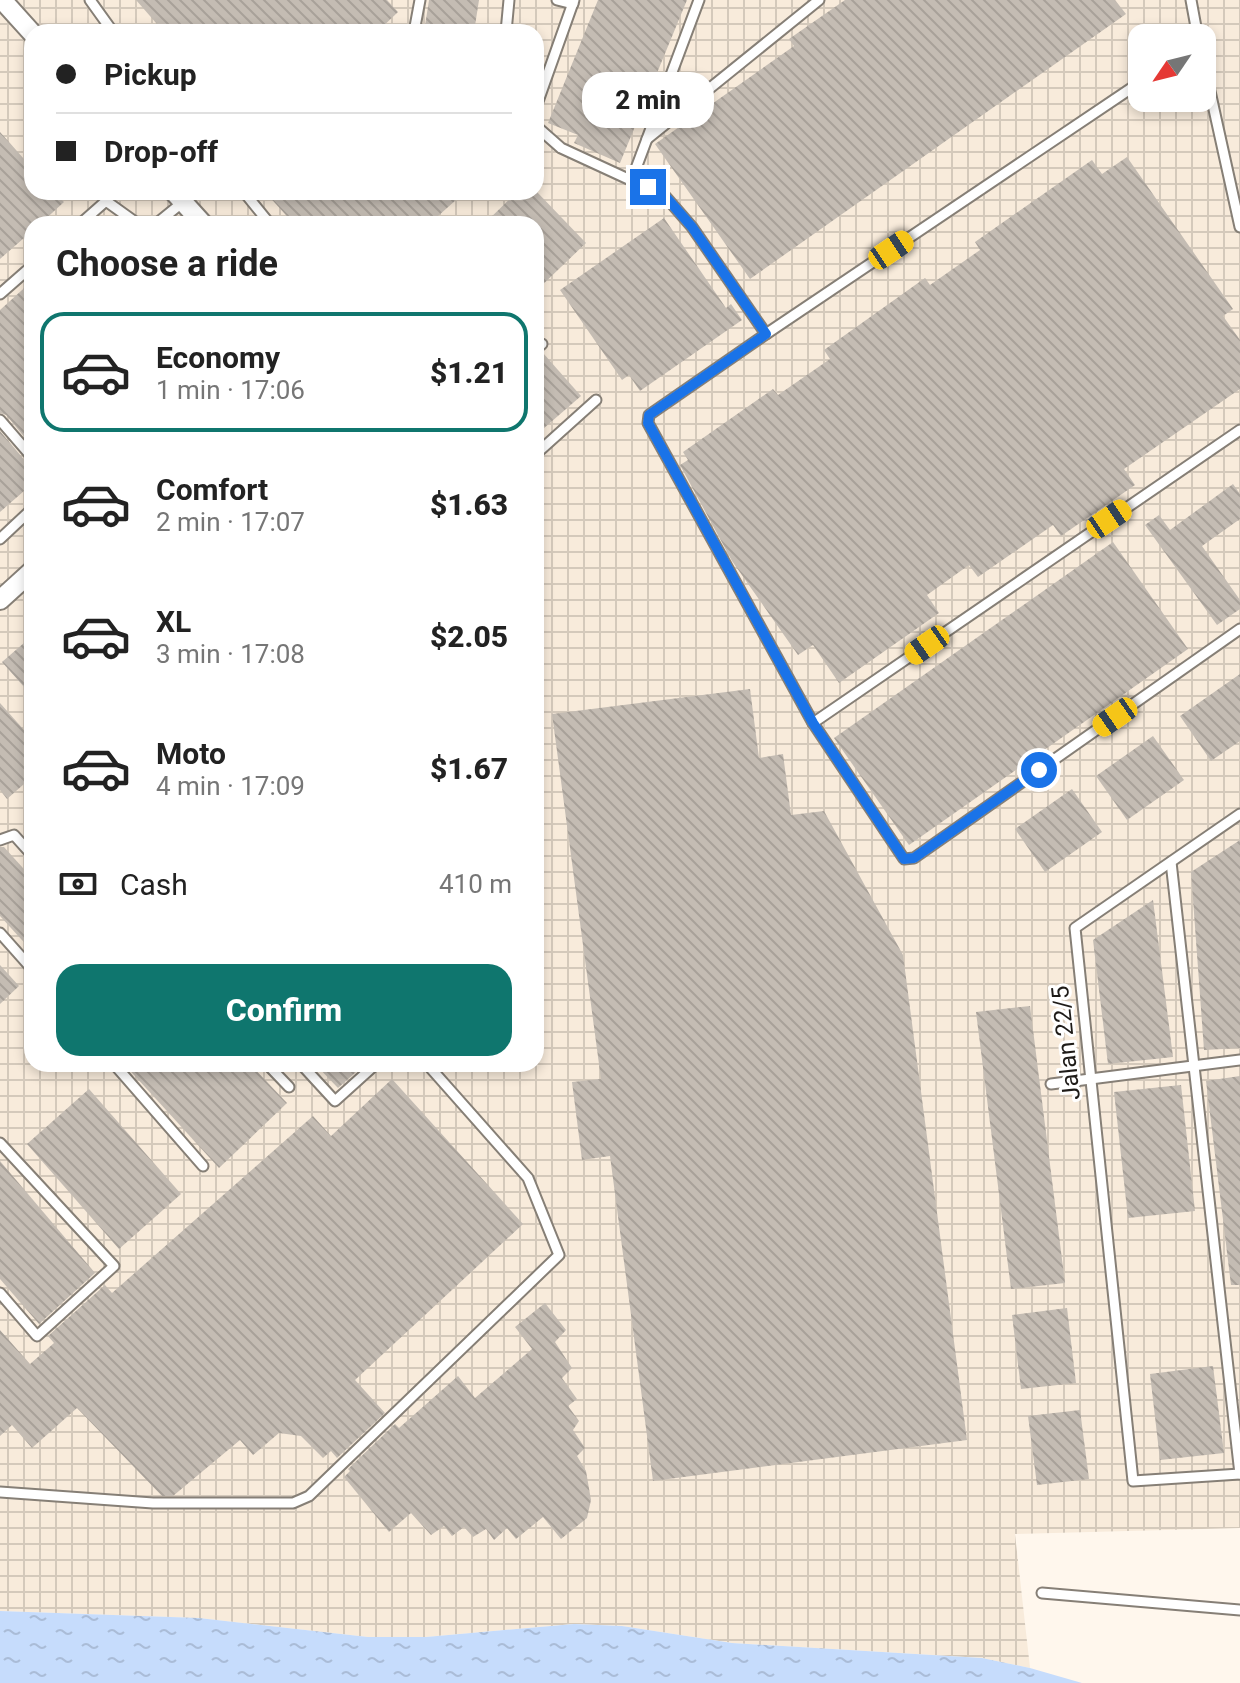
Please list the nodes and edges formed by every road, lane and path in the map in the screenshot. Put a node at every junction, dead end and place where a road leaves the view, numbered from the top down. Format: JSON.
{"nodes":[{"id":1,"x":90,"y":0,"type":"edge"},
{"id":2,"x":420,"y":0,"type":"edge"},
{"id":3,"x":509,"y":0,"type":"edge"},
{"id":4,"x":557,"y":0,"type":"edge"},
{"id":5,"x":699,"y":0,"type":"edge"},
{"id":6,"x":819,"y":0,"type":"edge"},
{"id":7,"x":1191,"y":0,"type":"edge"},
{"id":8,"x":0,"y":1,"type":"edge"},
{"id":9,"x":574,"y":2,"type":"edge"},
{"id":10,"x":24,"y":24,"type":"edge"},
{"id":11,"x":107,"y":24,"type":"edge"},
{"id":12,"x":416,"y":24,"type":"edge"},
{"id":13,"x":507,"y":24,"type":"edge"},
{"id":14,"x":1195,"y":24,"type":"edge"},
{"id":15,"x":544,"y":85,"type":"edge"},
{"id":16,"x":1128,"y":90,"type":"edge"},
{"id":17,"x":1215,"y":112,"type":"edge"},
{"id":18,"x":544,"y":133,"type":"edge"},
{"id":19,"x":647,"y":139,"type":"junction"},
{"id":20,"x":632,"y":179,"type":"junction"},
{"id":21,"x":176,"y":200,"type":"edge"},
{"id":22,"x":181,"y":200,"type":"edge"},
{"id":23,"x":250,"y":200,"type":"edge"},
{"id":24,"x":89,"y":216,"type":"edge"},
{"id":25,"x":127,"y":216,"type":"edge"},
{"id":26,"x":163,"y":216,"type":"edge"},
{"id":27,"x":196,"y":216,"type":"edge"},
{"id":28,"x":264,"y":216,"type":"edge"},
{"id":29,"x":1240,"y":227,"type":"edge"},
{"id":30,"x":24,"y":273,"type":"edge"},
{"id":31,"x":0,"y":294,"type":"edge"},
{"id":32,"x":766,"y":334,"type":"junction"},
{"id":33,"x":596,"y":400,"type":"dead end"},
{"id":34,"x":0,"y":420,"type":"edge"},
{"id":35,"x":1240,"y":430,"type":"edge"},
{"id":36,"x":544,"y":447,"type":"edge"},
{"id":37,"x":24,"y":448,"type":"edge"},
{"id":38,"x":24,"y":516,"type":"edge"},
{"id":39,"x":0,"y":539,"type":"edge"},
{"id":40,"x":24,"y":577,"type":"edge"},
{"id":41,"x":2,"y":593,"type":"edge"},
{"id":42,"x":1240,"y":629,"type":"edge"},
{"id":43,"x":813,"y":723,"type":"junction"},
{"id":44,"x":1240,"y":814,"type":"edge"},
{"id":45,"x":0,"y":840,"type":"edge"},
{"id":46,"x":24,"y":846,"type":"edge"},
{"id":47,"x":1171,"y":862,"type":"junction"},
{"id":48,"x":0,"y":933,"type":"edge"},
{"id":49,"x":24,"y":960,"type":"edge"},
{"id":50,"x":1240,"y":1060,"type":"edge"},
{"id":51,"x":1194,"y":1066,"type":"junction"},
{"id":52,"x":121,"y":1072,"type":"edge"},
{"id":53,"x":275,"y":1072,"type":"edge"},
{"id":54,"x":308,"y":1072,"type":"edge"},
{"id":55,"x":367,"y":1072,"type":"edge"},
{"id":56,"x":434,"y":1072,"type":"edge"},
{"id":57,"x":1090,"y":1078,"type":"junction"},
{"id":58,"x":1051,"y":1084,"type":"dead end"},
{"id":59,"x":289,"y":1087,"type":"dead end"},
{"id":60,"x":0,"y":1143,"type":"edge"},
{"id":61,"x":203,"y":1166,"type":"dead end"},
{"id":62,"x":0,"y":1293,"type":"edge"},
{"id":63,"x":1240,"y":1474,"type":"edge"},
{"id":64,"x":0,"y":1492,"type":"edge"},
{"id":65,"x":1042,"y":1593,"type":"dead end"},
{"id":66,"x":1240,"y":1610,"type":"edge"}],
"edges":[{"from":1,"to":11,"type":"lane"},
{"from":2,"to":12,"type":"lane"},
{"from":3,"to":13,"type":"lane"},
{"from":4,"to":9,"type":"lane"},
{"from":5,"to":19,"type":"lane"},
{"from":6,"to":19,"type":"lane"},
{"from":7,"to":14,"type":"lane"},
{"from":8,"to":10,"type":"street"},
{"from":9,"to":15,"type":"lane"},
{"from":16,"to":32,"type":"lane"},
{"from":17,"to":29,"type":"lane"},
{"from":18,"to":20,"type":"lane"},
{"from":19,"to":20,"type":"lane"},
{"from":20,"to":32,"type":"lane"},
{"from":21,"to":26,"type":"lane"},
{"from":22,"to":27,"type":"street"},
{"from":23,"to":28,"type":"lane"},
{"from":24,"to":25,"type":"lane"},
{"from":30,"to":31,"type":"lane"},
{"from":32,"to":43,"type":"lane"},
{"from":33,"to":36,"type":"lane"},
{"from":34,"to":37,"type":"lane"},
{"from":35,"to":43,"type":"lane"},
{"from":38,"to":39,"type":"lane"},
{"from":40,"to":41,"type":"street"},
{"from":42,"to":43,"type":"lane"},
{"from":44,"to":47,"type":"lane","name":"Jalan 22/5"},
{"from":45,"to":46,"type":"lane"},
{"from":47,"to":51,"type":"lane"},
{"from":47,"to":57,"type":"lane","name":"Jalan 22/5"},
{"from":48,"to":49,"type":"lane"},
{"from":50,"to":51,"type":"lane"},
{"from":51,"to":57,"type":"lane"},
{"from":51,"to":63,"type":"lane"},
{"from":52,"to":61,"type":"lane"},
{"from":53,"to":59,"type":"lane"},
{"from":54,"to":55,"type":"lane"},
{"from":56,"to":64,"type":"lane"},
{"from":57,"to":58,"type":"lane"},
{"from":57,"to":63,"type":"lane","name":"Jalan 22/5"},
{"from":60,"to":62,"type":"lane"},
{"from":65,"to":66,"type":"lane"}]}
